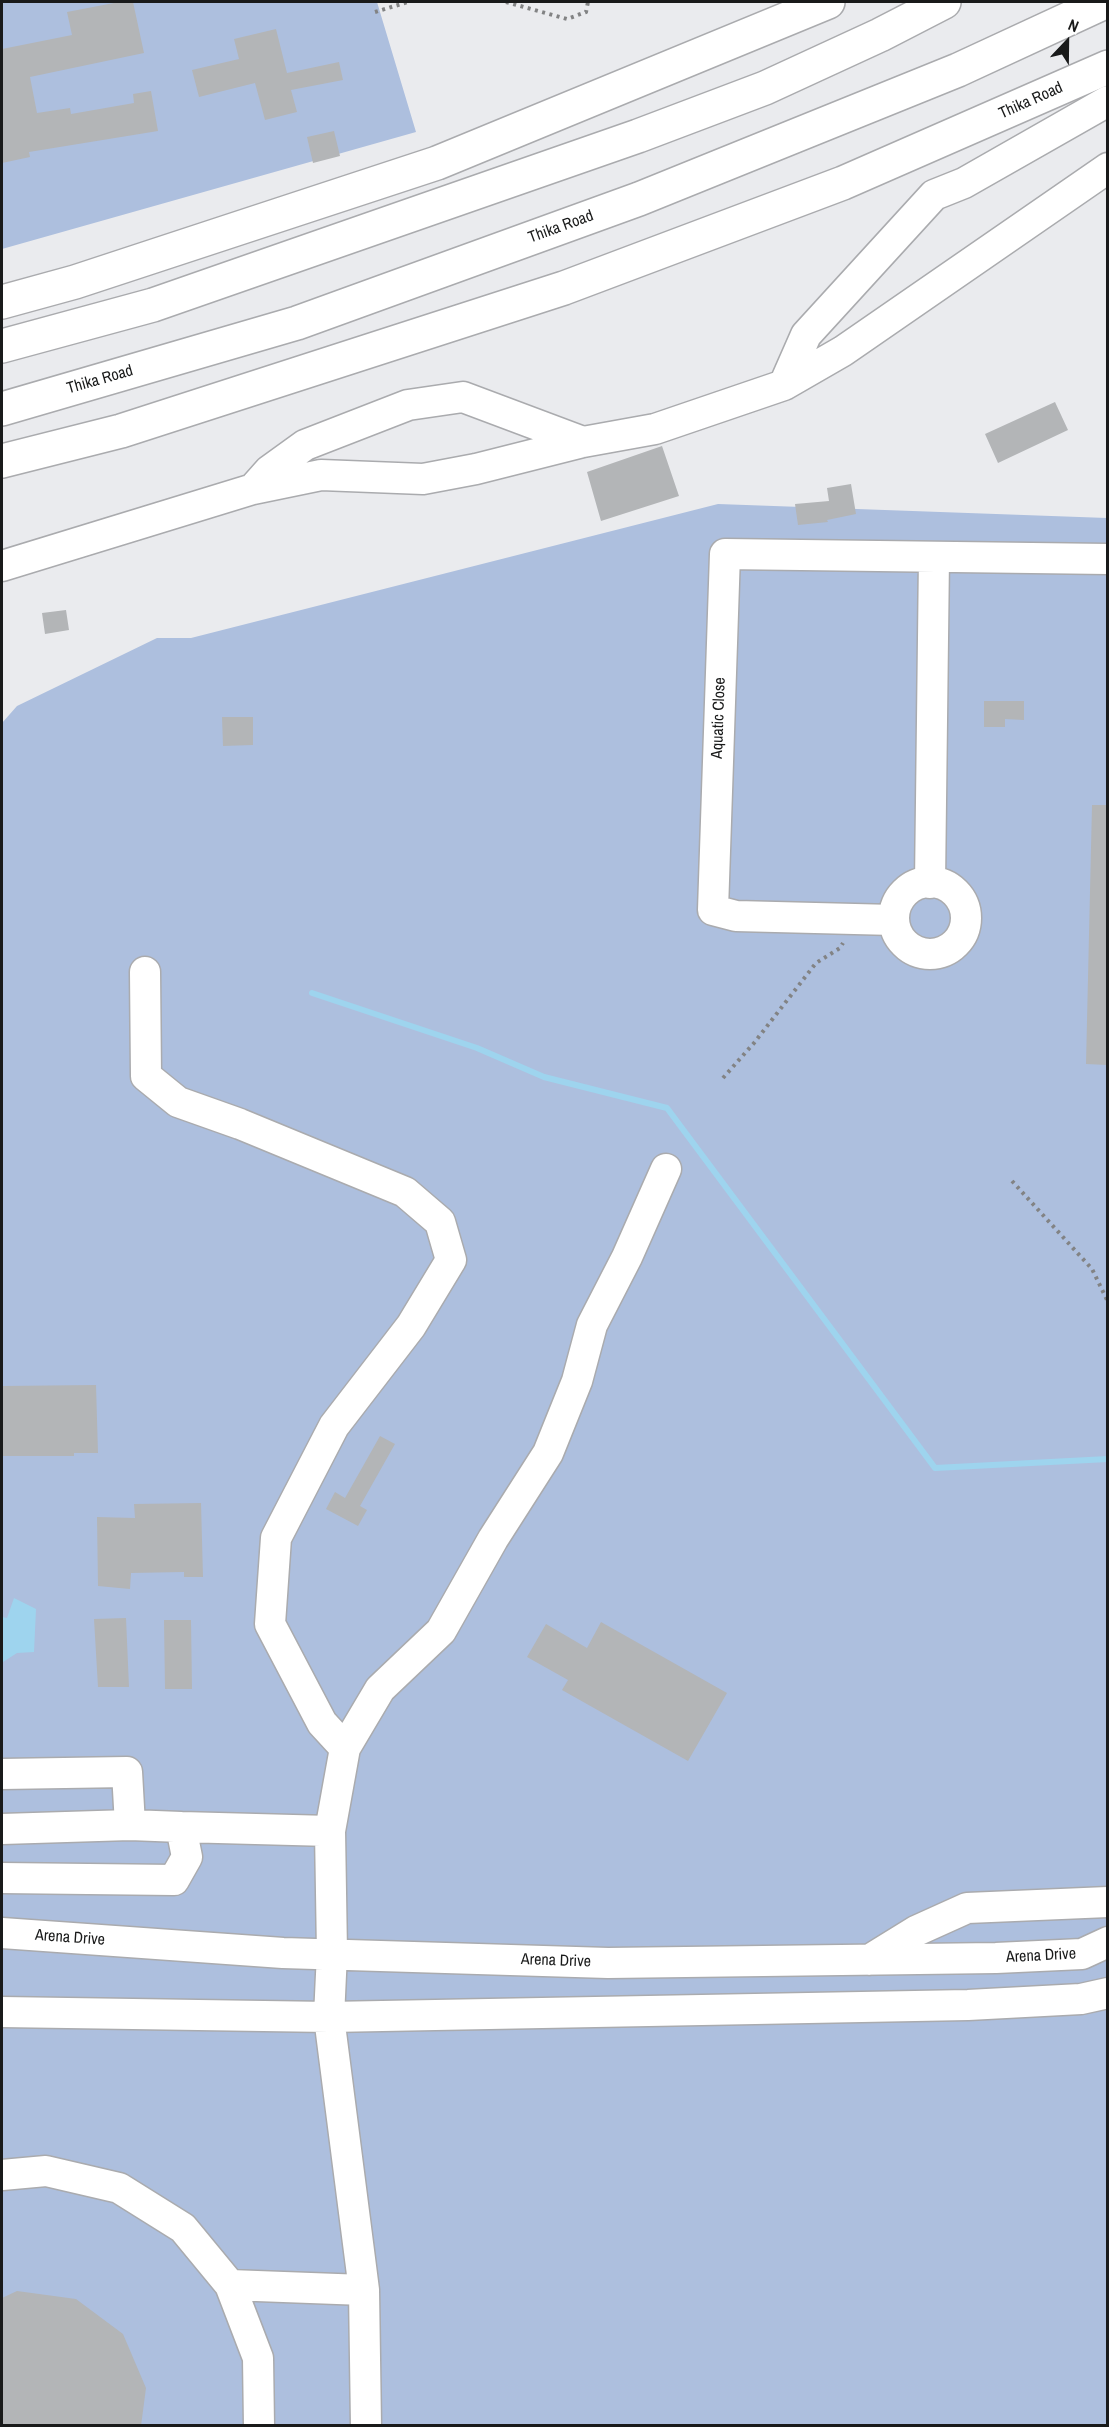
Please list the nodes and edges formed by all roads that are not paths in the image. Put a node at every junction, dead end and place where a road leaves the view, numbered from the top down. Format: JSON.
{"nodes":[{"id":1,"x":828,"y":2,"type":"edge"},
{"id":2,"x":944,"y":2,"type":"edge"},
{"id":3,"x":1105,"y":2,"type":"edge"},
{"id":4,"x":1107,"y":67,"type":"edge"},
{"id":5,"x":1107,"y":101,"type":"edge"},
{"id":6,"x":1107,"y":168,"type":"edge"},
{"id":7,"x":2,"y":302,"type":"edge"},
{"id":8,"x":2,"y":346,"type":"edge"},
{"id":9,"x":784,"y":385,"type":"junction"},
{"id":10,"x":2,"y":409,"type":"edge"},
{"id":11,"x":583,"y":442,"type":"junction"},
{"id":12,"x":3,"y":464,"type":"edge"},
{"id":13,"x":252,"y":489,"type":"junction"},
{"id":14,"x":934,"y":557,"type":"junction"},
{"id":15,"x":1107,"y":559,"type":"edge"},
{"id":16,"x":2,"y":566,"type":"edge"},
{"id":17,"x":930,"y":883,"type":"junction"},
{"id":18,"x":894,"y":920,"type":"junction"},
{"id":19,"x":145,"y":972,"type":"dead end"},
{"id":20,"x":666,"y":1169,"type":"dead end"},
{"id":21,"x":345,"y":1748,"type":"junction"},
{"id":22,"x":2,"y":1774,"type":"edge"},
{"id":23,"x":130,"y":1825,"type":"junction"},
{"id":24,"x":181,"y":1827,"type":"junction"},
{"id":25,"x":2,"y":1829,"type":"edge"},
{"id":26,"x":330,"y":1831,"type":"junction"},
{"id":27,"x":2,"y":1878,"type":"edge"},
{"id":28,"x":1107,"y":1902,"type":"edge"},
{"id":29,"x":2,"y":1933,"type":"edge"},
{"id":30,"x":1107,"y":1942,"type":"edge"},
{"id":31,"x":332,"y":1953,"type":"junction"},
{"id":32,"x":869,"y":1960,"type":"junction"},
{"id":33,"x":1107,"y":1993,"type":"edge"},
{"id":34,"x":2,"y":2012,"type":"edge"},
{"id":35,"x":329,"y":2017,"type":"junction"},
{"id":36,"x":2,"y":2175,"type":"edge"},
{"id":37,"x":230,"y":2285,"type":"junction"},
{"id":38,"x":364,"y":2290,"type":"junction"},
{"id":39,"x":260,"y":2426,"type":"edge"},
{"id":40,"x":366,"y":2426,"type":"edge"}],
"edges":[{"from":1,"to":7,"type":"main road"},
{"from":2,"to":8,"type":"main road"},
{"from":3,"to":10,"type":"main road","name":"Thika Road"},
{"from":4,"to":12,"type":"main road","name":"Thika Road"},
{"from":5,"to":9,"type":"street"},
{"from":6,"to":9,"type":"street"},
{"from":9,"to":11,"type":"street"},
{"from":11,"to":13,"type":"street"},
{"from":11,"to":13,"type":"street"},
{"from":13,"to":16,"type":"street"},
{"from":14,"to":15,"type":"street","name":"Aquatic Close"},
{"from":14,"to":17,"type":"street"},
{"from":14,"to":18,"type":"street","name":"Aquatic Close"},
{"from":17,"to":18,"type":"street"},
{"from":17,"to":18,"type":"street"},
{"from":19,"to":21,"type":"street"},
{"from":20,"to":21,"type":"street"},
{"from":21,"to":26,"type":"street"},
{"from":22,"to":23,"type":"street"},
{"from":23,"to":24,"type":"street"},
{"from":23,"to":25,"type":"street"},
{"from":24,"to":26,"type":"street"},
{"from":24,"to":27,"type":"street"},
{"from":26,"to":31,"type":"street"},
{"from":28,"to":32,"type":"street"},
{"from":29,"to":31,"type":"street","name":"Arena Drive"},
{"from":30,"to":32,"type":"street","name":"Arena Drive"},
{"from":31,"to":32,"type":"street","name":"Arena Drive"},
{"from":31,"to":35,"type":"street"},
{"from":33,"to":35,"type":"street"},
{"from":34,"to":35,"type":"street"},
{"from":35,"to":38,"type":"street"},
{"from":36,"to":37,"type":"street"},
{"from":37,"to":38,"type":"street"},
{"from":37,"to":39,"type":"street"},
{"from":38,"to":40,"type":"street"}]}
